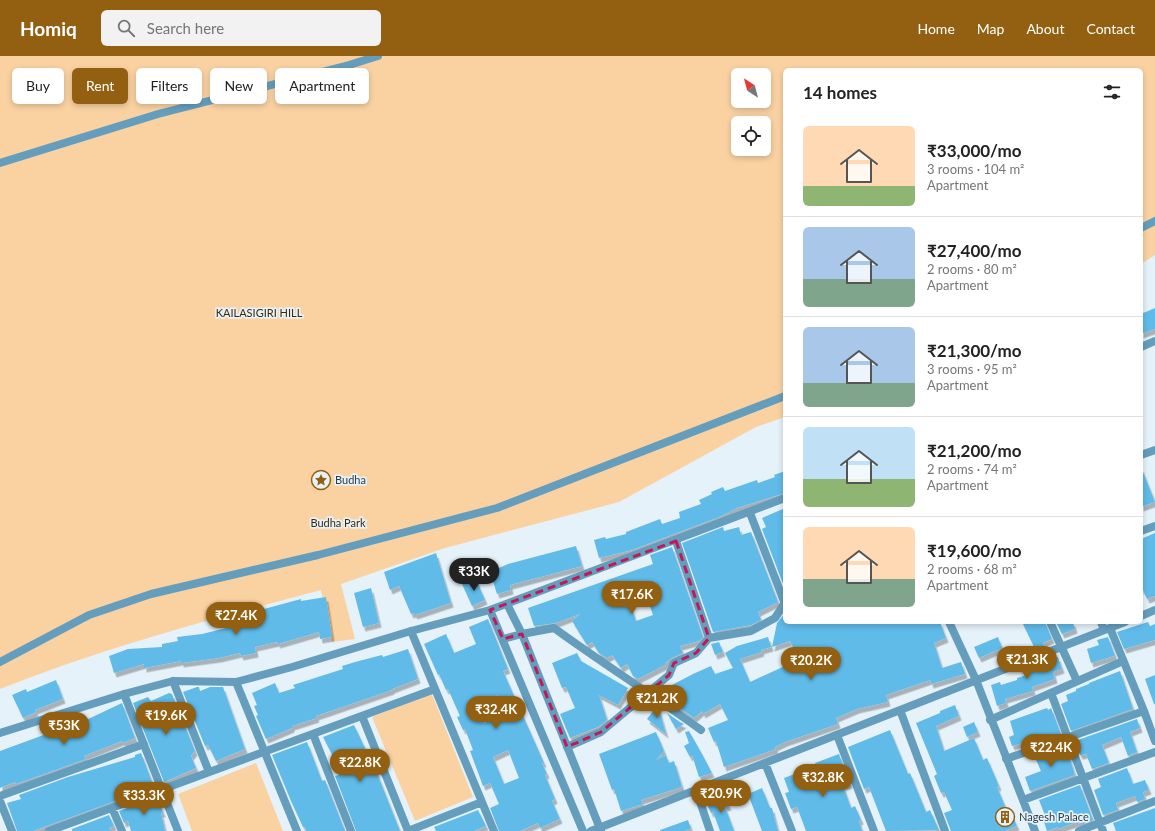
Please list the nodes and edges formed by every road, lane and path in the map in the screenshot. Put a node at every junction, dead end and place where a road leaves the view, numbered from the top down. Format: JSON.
{"nodes":[{"id":1,"x":378,"y":56,"type":"edge"},
{"id":2,"x":0,"y":163,"type":"edge"},
{"id":3,"x":1155,"y":221,"type":"edge"},
{"id":4,"x":1143,"y":227,"type":"edge"},
{"id":5,"x":1155,"y":342,"type":"edge"},
{"id":6,"x":1143,"y":346,"type":"edge"},
{"id":7,"x":783,"y":397,"type":"edge"},
{"id":8,"x":1155,"y":450,"type":"edge"},
{"id":9,"x":1143,"y":454,"type":"edge"},
{"id":10,"x":783,"y":499,"type":"edge"},
{"id":11,"x":750,"y":513,"type":"junction"},
{"id":12,"x":1155,"y":526,"type":"edge"},
{"id":13,"x":1143,"y":528,"type":"edge"},
{"id":14,"x":676,"y":541,"type":"junction"},
{"id":15,"x":783,"y":599,"type":"edge"},
{"id":16,"x":507,"y":604,"type":"junction"},
{"id":17,"x":783,"y":607,"type":"edge"},
{"id":18,"x":490,"y":610,"type":"junction"},
{"id":19,"x":1155,"y":610,"type":"edge"},
{"id":20,"x":1143,"y":615,"type":"edge"},
{"id":21,"x":950,"y":624,"type":"edge"},
{"id":22,"x":1051,"y":624,"type":"edge"},
{"id":23,"x":1103,"y":624,"type":"edge"},
{"id":24,"x":1121,"y":624,"type":"edge"},
{"id":25,"x":1107,"y":629,"type":"junction"},
{"id":26,"x":411,"y":631,"type":"junction"},
{"id":27,"x":522,"y":634,"type":"junction"},
{"id":28,"x":709,"y":638,"type":"junction"},
{"id":29,"x":503,"y":640,"type":"junction"},
{"id":30,"x":1061,"y":647,"type":"junction"},
{"id":31,"x":1123,"y":661,"type":"junction"},
{"id":32,"x":0,"y":662,"type":"edge"},
{"id":33,"x":976,"y":680,"type":"junction"},
{"id":34,"x":173,"y":681,"type":"junction"},
{"id":35,"x":1078,"y":681,"type":"junction"},
{"id":36,"x":236,"y":682,"type":"junction"},
{"id":37,"x":435,"y":689,"type":"junction"},
{"id":38,"x":648,"y":692,"type":"junction"},
{"id":39,"x":1051,"y":693,"type":"junction"},
{"id":40,"x":124,"y":694,"type":"junction"},
{"id":41,"x":900,"y":710,"type":"junction"},
{"id":42,"x":1144,"y":711,"type":"junction"},
{"id":43,"x":362,"y":716,"type":"junction"},
{"id":44,"x":990,"y":720,"type":"junction"},
{"id":45,"x":701,"y":730,"type":"dead end"},
{"id":46,"x":0,"y":733,"type":"edge"},
{"id":47,"x":313,"y":734,"type":"junction"},
{"id":48,"x":837,"y":735,"type":"junction"},
{"id":49,"x":1154,"y":736,"type":"edge"},
{"id":50,"x":1068,"y":738,"type":"junction"},
{"id":51,"x":144,"y":744,"type":"junction"},
{"id":52,"x":567,"y":748,"type":"junction"},
{"id":53,"x":264,"y":752,"type":"junction"},
{"id":54,"x":1155,"y":752,"type":"edge"},
{"id":55,"x":1006,"y":759,"type":"junction"},
{"id":56,"x":765,"y":763,"type":"junction"},
{"id":57,"x":209,"y":772,"type":"junction"},
{"id":58,"x":1084,"y":778,"type":"junction"},
{"id":59,"x":161,"y":790,"type":"junction"},
{"id":60,"x":696,"y":790,"type":"junction"},
{"id":61,"x":0,"y":796,"type":"edge"},
{"id":62,"x":1023,"y":800,"type":"junction"},
{"id":63,"x":0,"y":801,"type":"edge"},
{"id":64,"x":1155,"y":801,"type":"edge"},
{"id":65,"x":482,"y":802,"type":"junction"},
{"id":66,"x":112,"y":808,"type":"junction"},
{"id":67,"x":1102,"y":827,"type":"edge"},
{"id":68,"x":64,"y":828,"type":"edge"},
{"id":69,"x":600,"y":830,"type":"edge"},
{"id":70,"x":12,"y":831,"type":"edge"},
{"id":71,"x":48,"y":831,"type":"edge"},
{"id":72,"x":122,"y":831,"type":"edge"},
{"id":73,"x":178,"y":831,"type":"edge"},
{"id":74,"x":297,"y":831,"type":"edge"},
{"id":75,"x":351,"y":831,"type":"edge"},
{"id":76,"x":408,"y":831,"type":"edge"},
{"id":77,"x":494,"y":831,"type":"edge"},
{"id":78,"x":584,"y":831,"type":"edge"},
{"id":79,"x":591,"y":831,"type":"edge"},
{"id":80,"x":710,"y":831,"type":"edge"},
{"id":81,"x":792,"y":831,"type":"edge"},
{"id":82,"x":874,"y":831,"type":"edge"},
{"id":83,"x":945,"y":831,"type":"edge"},
{"id":84,"x":1035,"y":831,"type":"edge"},
{"id":85,"x":1079,"y":831,"type":"edge"}],
"edges":[{"from":1,"to":2,"type":"street"},
{"from":3,"to":4,"type":"street"},
{"from":5,"to":6,"type":"street"},
{"from":7,"to":32,"type":"street"},
{"from":8,"to":9,"type":"street"},
{"from":10,"to":11,"type":"street"},
{"from":11,"to":14,"type":"street"},
{"from":11,"to":15,"type":"street"},
{"from":12,"to":13,"type":"street"},
{"from":14,"to":16,"type":"street"},
{"from":14,"to":28,"type":"street"},
{"from":16,"to":18,"type":"street"},
{"from":16,"to":27,"type":"street"},
{"from":17,"to":28,"type":"street"},
{"from":18,"to":26,"type":"street"},
{"from":18,"to":29,"type":"street"},
{"from":19,"to":20,"type":"street"},
{"from":21,"to":33,"type":"street"},
{"from":22,"to":30,"type":"street"},
{"from":23,"to":25,"type":"street"},
{"from":24,"to":25,"type":"street"},
{"from":25,"to":30,"type":"street"},
{"from":25,"to":31,"type":"street"},
{"from":26,"to":36,"type":"street"},
{"from":26,"to":37,"type":"street"},
{"from":27,"to":29,"type":"street"},
{"from":27,"to":38,"type":"street"},
{"from":27,"to":52,"type":"street"},
{"from":28,"to":38,"type":"street"},
{"from":29,"to":78,"type":"street"},
{"from":30,"to":33,"type":"street"},
{"from":30,"to":35,"type":"street"},
{"from":31,"to":35,"type":"street"},
{"from":31,"to":42,"type":"street"},
{"from":33,"to":41,"type":"street"},
{"from":33,"to":44,"type":"street"},
{"from":34,"to":36,"type":"street"},
{"from":34,"to":40,"type":"street"},
{"from":34,"to":57,"type":"street"},
{"from":35,"to":39,"type":"street"},
{"from":36,"to":53,"type":"street"},
{"from":37,"to":43,"type":"street"},
{"from":37,"to":65,"type":"street"},
{"from":38,"to":45,"type":"street"},
{"from":38,"to":52,"type":"street"},
{"from":39,"to":44,"type":"street"},
{"from":39,"to":50,"type":"street"},
{"from":40,"to":46,"type":"street"},
{"from":40,"to":51,"type":"street"},
{"from":41,"to":48,"type":"street"},
{"from":41,"to":83,"type":"street"},
{"from":42,"to":49,"type":"street"},
{"from":42,"to":50,"type":"street"},
{"from":43,"to":47,"type":"street"},
{"from":43,"to":76,"type":"street"},
{"from":44,"to":55,"type":"street"},
{"from":47,"to":53,"type":"street"},
{"from":47,"to":75,"type":"street"},
{"from":48,"to":56,"type":"street"},
{"from":48,"to":82,"type":"street"},
{"from":50,"to":55,"type":"street"},
{"from":50,"to":58,"type":"street"},
{"from":51,"to":59,"type":"street"},
{"from":51,"to":61,"type":"street"},
{"from":52,"to":69,"type":"street"},
{"from":53,"to":57,"type":"street"},
{"from":53,"to":74,"type":"street"},
{"from":54,"to":58,"type":"street"},
{"from":55,"to":62,"type":"street"},
{"from":56,"to":60,"type":"street"},
{"from":56,"to":81,"type":"street"},
{"from":57,"to":59,"type":"street"},
{"from":58,"to":62,"type":"street"},
{"from":58,"to":67,"type":"street"},
{"from":59,"to":66,"type":"street"},
{"from":59,"to":73,"type":"street"},
{"from":60,"to":69,"type":"street"},
{"from":60,"to":80,"type":"street"},
{"from":62,"to":84,"type":"street"},
{"from":63,"to":70,"type":"street"},
{"from":64,"to":67,"type":"street"},
{"from":65,"to":76,"type":"street"},
{"from":65,"to":77,"type":"street"},
{"from":66,"to":68,"type":"street"},
{"from":66,"to":72,"type":"street"},
{"from":67,"to":85,"type":"street"},
{"from":68,"to":71,"type":"street"},
{"from":69,"to":79,"type":"street"}]}
